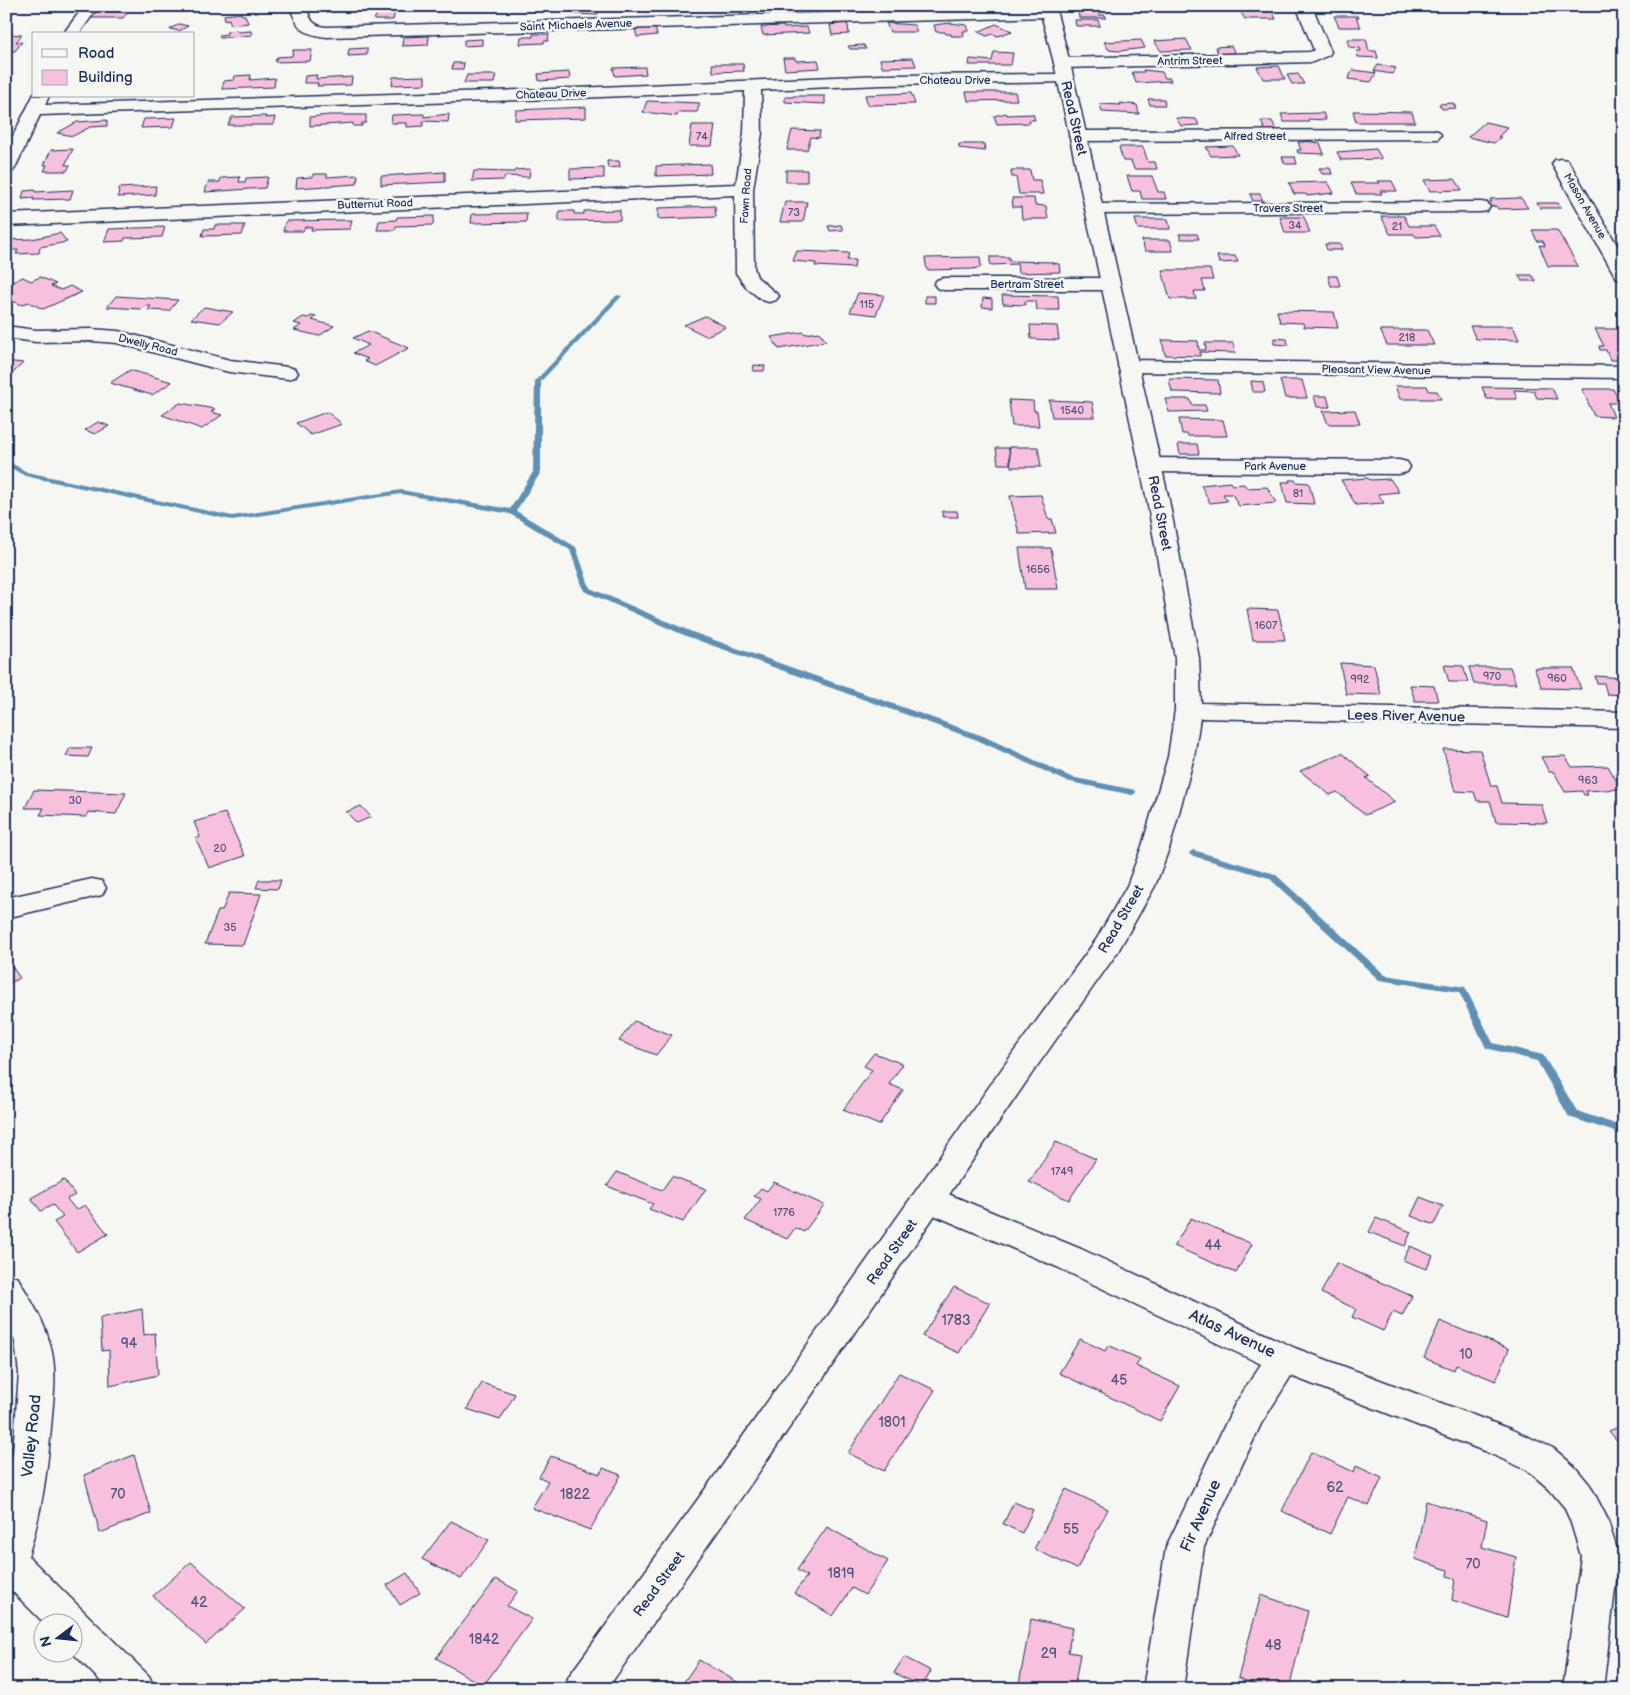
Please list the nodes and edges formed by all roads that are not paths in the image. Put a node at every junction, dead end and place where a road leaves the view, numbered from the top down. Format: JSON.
{"nodes":[{"id":1,"x":92,"y":6,"type":"edge"},
{"id":2,"x":298,"y":6,"type":"edge"},
{"id":3,"x":1304,"y":6,"type":"edge"},
{"id":4,"x":626,"y":7,"type":"edge"},
{"id":5,"x":1047,"y":9,"type":"edge"},
{"id":6,"x":626,"y":24,"type":"junction"},
{"id":7,"x":72,"y":32,"type":"edge"},
{"id":8,"x":1064,"y":71,"type":"junction"},
{"id":9,"x":753,"y":86,"type":"junction"},
{"id":10,"x":39,"y":103,"type":"edge"},
{"id":11,"x":1432,"y":135,"type":"dead end"},
{"id":12,"x":1078,"y":136,"type":"junction"},
{"id":13,"x":1561,"y":164,"type":"dead end"},
{"id":14,"x":6,"y":168,"type":"edge"},
{"id":15,"x":744,"y":189,"type":"junction"},
{"id":16,"x":1482,"y":207,"type":"dead end"},
{"id":17,"x":1094,"y":209,"type":"junction"},
{"id":18,"x":6,"y":220,"type":"edge"},
{"id":19,"x":1624,"y":274,"type":"edge"},
{"id":20,"x":944,"y":284,"type":"dead end"},
{"id":21,"x":1110,"y":284,"type":"junction"},
{"id":22,"x":769,"y":296,"type":"dead end"},
{"id":23,"x":6,"y":332,"type":"edge"},
{"id":24,"x":1128,"y":366,"type":"junction"},
{"id":25,"x":1624,"y":372,"type":"edge"},
{"id":26,"x":288,"y":373,"type":"dead end"},
{"id":27,"x":1150,"y":465,"type":"junction"},
{"id":28,"x":1399,"y":467,"type":"dead end"},
{"id":29,"x":1188,"y":710,"type":"junction"},
{"id":30,"x":1624,"y":720,"type":"edge"},
{"id":31,"x":92,"y":888,"type":"dead end"},
{"id":32,"x":6,"y":908,"type":"edge"},
{"id":33,"x":928,"y":1199,"type":"junction"},
{"id":34,"x":6,"y":1288,"type":"edge"},
{"id":35,"x":1283,"y":1358,"type":"junction"},
{"id":36,"x":7,"y":1562,"type":"edge"},
{"id":37,"x":59,"y":1612,"type":"edge"},
{"id":38,"x":82,"y":1636,"type":"edge"},
{"id":39,"x":135,"y":1689,"type":"edge"},
{"id":40,"x":583,"y":1689,"type":"edge"},
{"id":41,"x":1163,"y":1689,"type":"edge"},
{"id":42,"x":1584,"y":1689,"type":"edge"}],
"edges":[{"from":1,"to":7,"type":"street"},
{"from":2,"to":6,"type":"street","name":"Saint Michaels Avenue"},
{"from":3,"to":8,"type":"street","name":"Antrim Street"},
{"from":4,"to":6,"type":"street"},
{"from":5,"to":6,"type":"street","name":"Saint Michaels Avenue"},
{"from":5,"to":8,"type":"street","name":"Read Street"},
{"from":8,"to":9,"type":"street","name":"Chateau Drive"},
{"from":8,"to":12,"type":"street","name":"Read Street"},
{"from":9,"to":10,"type":"street","name":"Chateau Drive"},
{"from":9,"to":15,"type":"street","name":"Fawn Road"},
{"from":10,"to":14,"type":"street"},
{"from":11,"to":12,"type":"street","name":"Alfred Street"},
{"from":12,"to":17,"type":"street","name":"Read Street"},
{"from":13,"to":19,"type":"street","name":"Mason Avenue"},
{"from":15,"to":18,"type":"street","name":"Butternut Road"},
{"from":15,"to":22,"type":"street","name":"Fawn Road"},
{"from":16,"to":17,"type":"street","name":"Travers Street"},
{"from":17,"to":21,"type":"street","name":"Read Street"},
{"from":20,"to":21,"type":"street","name":"Bertram Street"},
{"from":21,"to":24,"type":"street","name":"Read Street"},
{"from":23,"to":26,"type":"street","name":"Dwelly Road"},
{"from":24,"to":25,"type":"street","name":"Pleasant View Avenue"},
{"from":24,"to":27,"type":"street","name":"Read Street"},
{"from":27,"to":28,"type":"street","name":"Park Avenue"},
{"from":27,"to":29,"type":"street","name":"Read Street"},
{"from":29,"to":30,"type":"street","name":"Lees River Avenue"},
{"from":29,"to":33,"type":"street","name":"Read Street"},
{"from":31,"to":32,"type":"street"},
{"from":33,"to":35,"type":"street","name":"Atlas Avenue"},
{"from":33,"to":40,"type":"street","name":"Read Street"},
{"from":34,"to":36,"type":"street","name":"Valley Road"},
{"from":35,"to":41,"type":"street","name":"Fir Avenue"},
{"from":35,"to":42,"type":"street","name":"Atlas Avenue"},
{"from":36,"to":37,"type":"street","name":"Valley Road"},
{"from":38,"to":39,"type":"street"}]}
